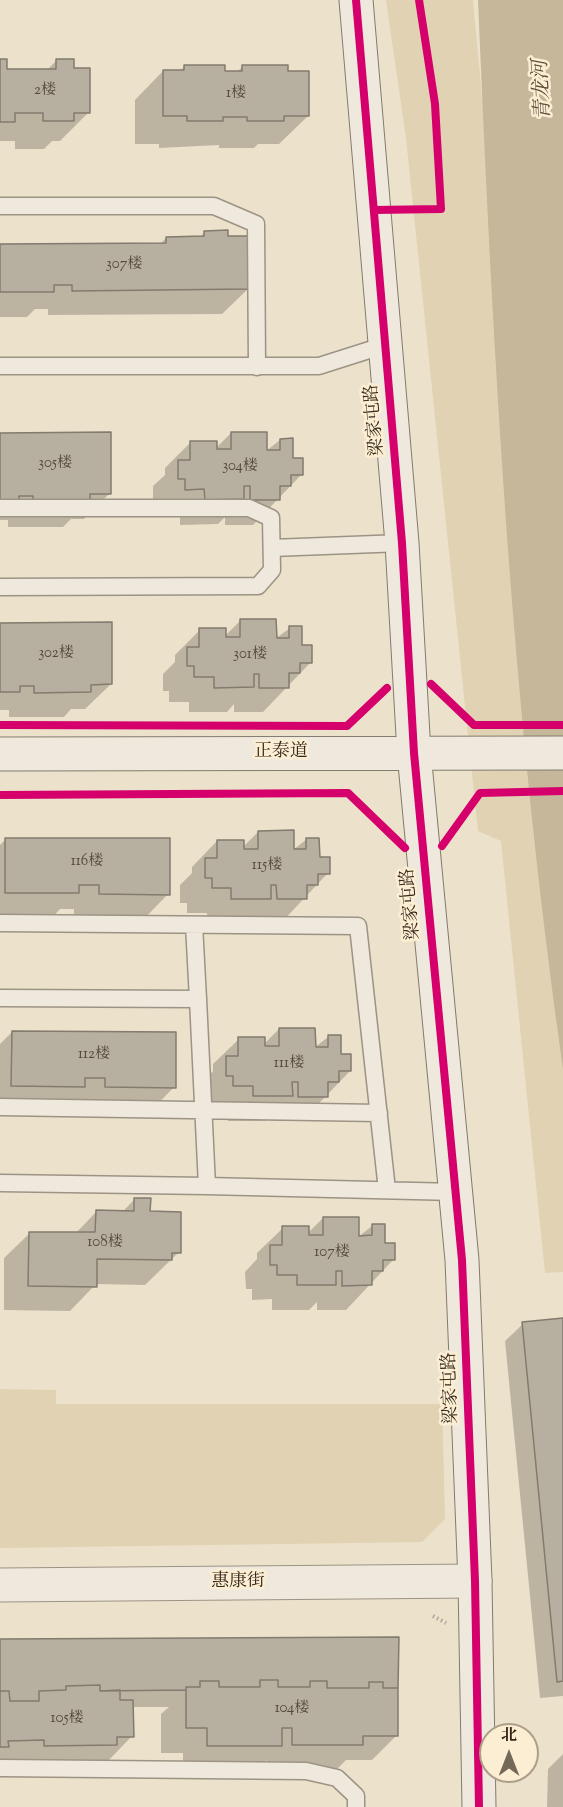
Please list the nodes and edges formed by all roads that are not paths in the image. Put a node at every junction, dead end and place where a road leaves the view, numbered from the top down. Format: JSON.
{"nodes":[{"id":1,"x":356,"y":0,"type":"edge"},
{"id":2,"x":0,"y":206,"type":"edge"},
{"id":3,"x":385,"y":345,"type":"junction"},
{"id":4,"x":0,"y":366,"type":"edge"},
{"id":5,"x":257,"y":367,"type":"junction"},
{"id":6,"x":0,"y":508,"type":"edge"},
{"id":7,"x":402,"y":543,"type":"junction"},
{"id":8,"x":272,"y":548,"type":"junction"},
{"id":9,"x":0,"y":586,"type":"edge"},
{"id":10,"x":414,"y":753,"type":"junction"},
{"id":11,"x":563,"y":753,"type":"edge"},
{"id":12,"x":0,"y":754,"type":"edge"},
{"id":13,"x":0,"y":923,"type":"edge"},
{"id":14,"x":194,"y":925,"type":"junction"},
{"id":15,"x":0,"y":998,"type":"edge"},
{"id":16,"x":198,"y":999,"type":"junction"},
{"id":17,"x":0,"y":1107,"type":"edge"},
{"id":18,"x":203,"y":1108,"type":"junction"},
{"id":19,"x":379,"y":1113,"type":"junction"},
{"id":20,"x":0,"y":1183,"type":"edge"},
{"id":21,"x":207,"y":1186,"type":"junction"},
{"id":22,"x":387,"y":1190,"type":"junction"},
{"id":23,"x":456,"y":1192,"type":"junction"},
{"id":24,"x":475,"y":1581,"type":"junction"},
{"id":25,"x":0,"y":1585,"type":"edge"},
{"id":26,"x":0,"y":1768,"type":"edge"},
{"id":27,"x":356,"y":1807,"type":"edge"},
{"id":28,"x":479,"y":1807,"type":"edge"}],
"edges":[{"from":1,"to":3,"type":"street","name":"梁家屯路"},
{"from":2,"to":5,"type":"lane"},
{"from":3,"to":5,"type":"lane"},
{"from":3,"to":7,"type":"street","name":"梁家屯路"},
{"from":4,"to":5,"type":"lane"},
{"from":6,"to":8,"type":"lane"},
{"from":7,"to":8,"type":"lane"},
{"from":7,"to":10,"type":"street","name":"梁家屯路"},
{"from":8,"to":9,"type":"lane"},
{"from":10,"to":11,"type":"street","name":"正泰道"},
{"from":10,"to":12,"type":"street","name":"正泰道"},
{"from":10,"to":23,"type":"street","name":"梁家屯路"},
{"from":13,"to":14,"type":"lane"},
{"from":14,"to":16,"type":"lane"},
{"from":14,"to":19,"type":"lane"},
{"from":15,"to":16,"type":"lane"},
{"from":16,"to":18,"type":"lane"},
{"from":17,"to":18,"type":"lane"},
{"from":18,"to":19,"type":"lane"},
{"from":18,"to":21,"type":"lane"},
{"from":19,"to":22,"type":"lane"},
{"from":20,"to":21,"type":"lane"},
{"from":21,"to":22,"type":"lane"},
{"from":22,"to":23,"type":"lane"},
{"from":23,"to":24,"type":"street","name":"梁家屯路"},
{"from":24,"to":25,"type":"street","name":"惠康街"},
{"from":24,"to":28,"type":"street","name":"梁家屯路"},
{"from":26,"to":27,"type":"lane"}]}
